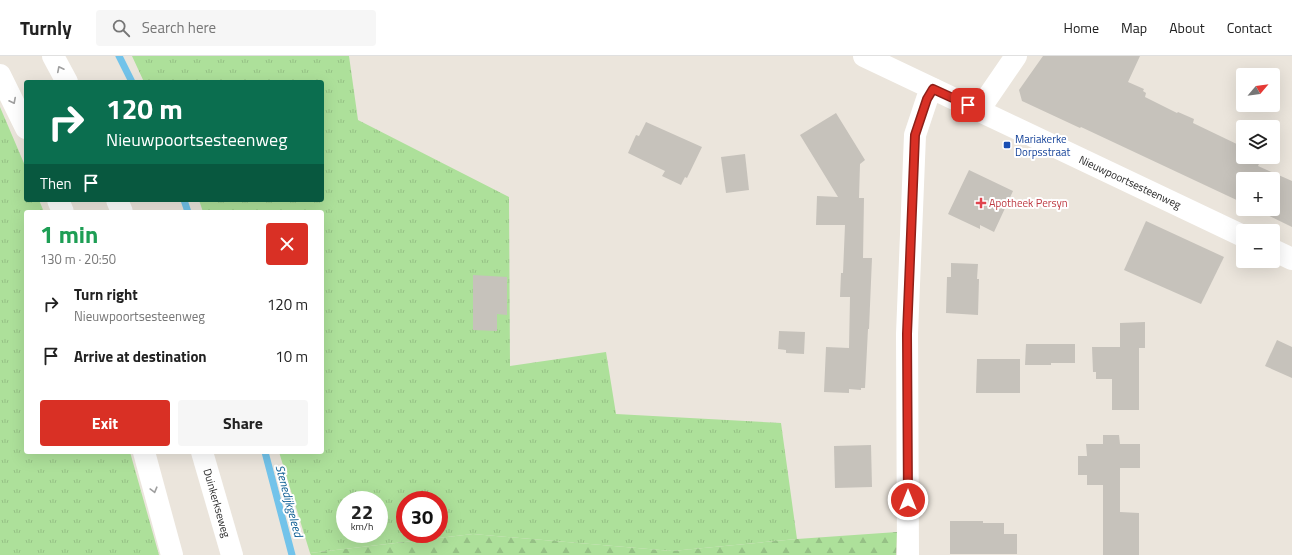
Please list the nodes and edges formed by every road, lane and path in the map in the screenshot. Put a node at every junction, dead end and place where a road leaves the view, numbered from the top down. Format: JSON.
{"nodes":[{"id":1,"x":53,"y":56,"type":"edge"},
{"id":2,"x":864,"y":56,"type":"edge"},
{"id":3,"x":1016,"y":56,"type":"edge"},
{"id":4,"x":0,"y":75,"type":"edge"},
{"id":5,"x":66,"y":80,"type":"edge"},
{"id":6,"x":933,"y":89,"type":"junction"},
{"id":7,"x":979,"y":110,"type":"junction"},
{"id":8,"x":24,"y":124,"type":"edge"},
{"id":9,"x":1236,"y":233,"type":"edge"},
{"id":10,"x":1280,"y":253,"type":"edge"},
{"id":11,"x":1292,"y":259,"type":"edge"},
{"id":12,"x":145,"y":454,"type":"edge"},
{"id":13,"x":203,"y":454,"type":"edge"},
{"id":14,"x":172,"y":555,"type":"edge"},
{"id":15,"x":232,"y":555,"type":"edge"},
{"id":16,"x":908,"y":555,"type":"edge"}],
"edges":[{"from":5,"to":1,"type":"main road","one_way":true},
{"from":2,"to":6,"type":"main road","name":"Nieuwpoortsesteenweg"},
{"from":3,"to":7,"type":"main road"},
{"from":4,"to":8,"type":"main road","one_way":true},
{"from":6,"to":7,"type":"main road","name":"Nieuwpoortsesteenweg"},
{"from":6,"to":16,"type":"main road"},
{"from":7,"to":9,"type":"main road","name":"Nieuwpoortsesteenweg"},
{"from":10,"to":11,"type":"main road"},
{"from":12,"to":14,"type":"main road","one_way":true},
{"from":13,"to":15,"type":"main road","name":"Duinkerkseweg"}]}
